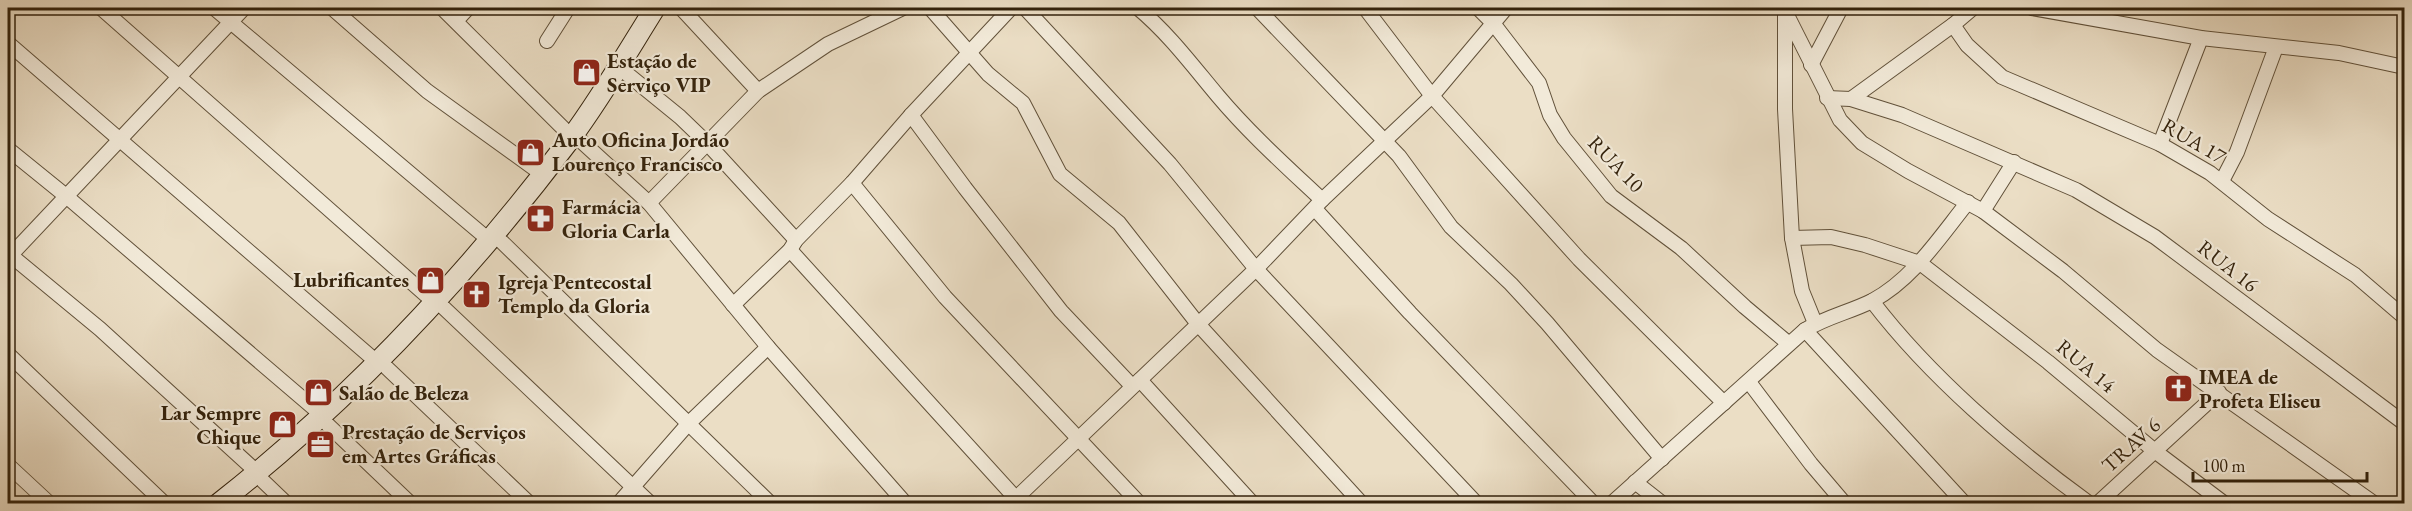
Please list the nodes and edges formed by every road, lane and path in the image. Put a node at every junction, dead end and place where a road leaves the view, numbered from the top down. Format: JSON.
{"nodes":[{"id":1,"x":101,"y":8,"type":"edge"},
{"id":2,"x":214,"y":8,"type":"edge"},
{"id":3,"x":244,"y":8,"type":"edge"},
{"id":4,"x":332,"y":8,"type":"edge"},
{"id":5,"x":442,"y":8,"type":"edge"},
{"id":6,"x":468,"y":8,"type":"edge"},
{"id":7,"x":567,"y":8,"type":"edge"},
{"id":8,"x":655,"y":8,"type":"edge"},
{"id":9,"x":666,"y":8,"type":"edge"},
{"id":10,"x":681,"y":8,"type":"edge"},
{"id":11,"x":903,"y":8,"type":"edge"},
{"id":12,"x":930,"y":8,"type":"edge"},
{"id":13,"x":1011,"y":8,"type":"edge"},
{"id":14,"x":1025,"y":8,"type":"edge"},
{"id":15,"x":1138,"y":8,"type":"edge"},
{"id":16,"x":1257,"y":8,"type":"edge"},
{"id":17,"x":1365,"y":8,"type":"edge"},
{"id":18,"x":1478,"y":8,"type":"edge"},
{"id":19,"x":1506,"y":8,"type":"edge"},
{"id":20,"x":1841,"y":8,"type":"edge"},
{"id":21,"x":1973,"y":8,"type":"edge"},
{"id":22,"x":2032,"y":8,"type":"edge"},
{"id":23,"x":1785,"y":10,"type":"edge"},
{"id":24,"x":231,"y":21,"type":"junction"},
{"id":25,"x":456,"y":21,"type":"junction"},
{"id":26,"x":1493,"y":23,"type":"junction"},
{"id":27,"x":1953,"y":25,"type":"junction"},
{"id":28,"x":2201,"y":38,"type":"junction"},
{"id":29,"x":547,"y":41,"type":"dead end"},
{"id":30,"x":8,"y":43,"type":"edge"},
{"id":31,"x":2276,"y":47,"type":"junction"},
{"id":32,"x":970,"y":54,"type":"junction"},
{"id":33,"x":1811,"y":65,"type":"junction"},
{"id":34,"x":2404,"y":67,"type":"edge"},
{"id":35,"x":626,"y":73,"type":"junction"},
{"id":36,"x":179,"y":77,"type":"junction"},
{"id":37,"x":758,"y":91,"type":"junction"},
{"id":38,"x":1432,"y":96,"type":"junction"},
{"id":39,"x":1827,"y":98,"type":"junction"},
{"id":40,"x":1851,"y":99,"type":"junction"},
{"id":41,"x":911,"y":114,"type":"junction"},
{"id":42,"x":576,"y":138,"type":"junction"},
{"id":43,"x":121,"y":140,"type":"junction"},
{"id":44,"x":1383,"y":142,"type":"junction"},
{"id":45,"x":707,"y":143,"type":"junction"},
{"id":46,"x":2160,"y":144,"type":"junction"},
{"id":47,"x":8,"y":149,"type":"edge"},
{"id":48,"x":2014,"y":162,"type":"junction"},
{"id":49,"x":542,"y":174,"type":"junction"},
{"id":50,"x":2222,"y":181,"type":"junction"},
{"id":51,"x":852,"y":183,"type":"junction"},
{"id":52,"x":66,"y":196,"type":"junction"},
{"id":53,"x":1968,"y":202,"type":"junction"},
{"id":54,"x":649,"y":203,"type":"junction"},
{"id":55,"x":1318,"y":205,"type":"junction"},
{"id":56,"x":1983,"y":211,"type":"junction"},
{"id":57,"x":1792,"y":238,"type":"junction"},
{"id":58,"x":495,"y":241,"type":"junction"},
{"id":59,"x":793,"y":245,"type":"junction"},
{"id":60,"x":8,"y":255,"type":"edge"},
{"id":61,"x":1920,"y":263,"type":"junction"},
{"id":62,"x":1256,"y":269,"type":"junction"},
{"id":63,"x":1872,"y":301,"type":"junction"},
{"id":64,"x":439,"y":305,"type":"junction"},
{"id":65,"x":733,"y":305,"type":"junction"},
{"id":66,"x":2404,"y":316,"type":"edge"},
{"id":67,"x":1198,"y":324,"type":"junction"},
{"id":68,"x":1810,"y":327,"type":"junction"},
{"id":69,"x":1788,"y":343,"type":"junction"},
{"id":70,"x":768,"y":347,"type":"junction"},
{"id":71,"x":8,"y":354,"type":"edge"},
{"id":72,"x":382,"y":365,"type":"junction"},
{"id":73,"x":1749,"y":382,"type":"junction"},
{"id":74,"x":1136,"y":383,"type":"junction"},
{"id":75,"x":2219,"y":392,"type":"junction"},
{"id":76,"x":1724,"y":403,"type":"junction"},
{"id":77,"x":326,"y":421,"type":"junction"},
{"id":78,"x":2404,"y":423,"type":"edge"},
{"id":79,"x":688,"y":424,"type":"junction"},
{"id":80,"x":1078,"y":438,"type":"junction"},
{"id":81,"x":2156,"y":452,"type":"junction"},
{"id":82,"x":1662,"y":459,"type":"junction"},
{"id":83,"x":8,"y":465,"type":"edge"},
{"id":84,"x":261,"y":477,"type":"junction"},
{"id":85,"x":1635,"y":482,"type":"junction"},
{"id":86,"x":634,"y":487,"type":"junction"},
{"id":87,"x":1015,"y":502,"type":"edge"},
{"id":88,"x":50,"y":504,"type":"edge"},
{"id":89,"x":165,"y":504,"type":"edge"},
{"id":90,"x":218,"y":504,"type":"edge"},
{"id":91,"x":236,"y":504,"type":"edge"},
{"id":92,"x":287,"y":504,"type":"edge"},
{"id":93,"x":411,"y":504,"type":"edge"},
{"id":94,"x":530,"y":504,"type":"edge"},
{"id":95,"x":618,"y":504,"type":"edge"},
{"id":96,"x":651,"y":504,"type":"edge"},
{"id":97,"x":771,"y":504,"type":"edge"},
{"id":98,"x":906,"y":504,"type":"edge"},
{"id":99,"x":1140,"y":504,"type":"edge"},
{"id":100,"x":1253,"y":504,"type":"edge"},
{"id":101,"x":1362,"y":504,"type":"edge"},
{"id":102,"x":1477,"y":504,"type":"edge"},
{"id":103,"x":1594,"y":504,"type":"edge"},
{"id":104,"x":1611,"y":504,"type":"edge"},
{"id":105,"x":1663,"y":504,"type":"edge"},
{"id":106,"x":1845,"y":504,"type":"edge"},
{"id":107,"x":1965,"y":504,"type":"edge"},
{"id":108,"x":2090,"y":504,"type":"edge"},
{"id":109,"x":2097,"y":504,"type":"edge"},
{"id":110,"x":2225,"y":504,"type":"edge"},
{"id":111,"x":2375,"y":504,"type":"edge"}],
"edges":[{"from":1,"to":36,"type":"street"},
{"from":2,"to":24,"type":"street"},
{"from":3,"to":24,"type":"street"},
{"from":4,"to":49,"type":"street"},
{"from":5,"to":25,"type":"street"},
{"from":6,"to":25,"type":"street"},
{"from":7,"to":29,"type":"street"},
{"from":8,"to":42,"type":"main road"},
{"from":9,"to":35,"type":"main road"},
{"from":10,"to":37,"type":"street"},
{"from":11,"to":37,"type":"street"},
{"from":12,"to":32,"type":"street"},
{"from":13,"to":32,"type":"street"},
{"from":14,"to":62,"type":"street"},
{"from":15,"to":55,"type":"street"},
{"from":16,"to":44,"type":"street"},
{"from":17,"to":38,"type":"street"},
{"from":18,"to":26,"type":"street","name":"RUA 10"},
{"from":19,"to":26,"type":"street"},
{"from":20,"to":33,"type":"street"},
{"from":21,"to":27,"type":"street"},
{"from":22,"to":28,"type":"street"},
{"from":23,"to":33,"type":"street"},
{"from":23,"to":57,"type":"street"},
{"from":24,"to":36,"type":"street"},
{"from":24,"to":58,"type":"street"},
{"from":25,"to":42,"type":"street"},
{"from":26,"to":38,"type":"street"},
{"from":26,"to":69,"type":"street","name":"RUA 10"},
{"from":27,"to":40,"type":"street"},
{"from":27,"to":46,"type":"street","name":"RUA 17"},
{"from":28,"to":31,"type":"street"},
{"from":28,"to":46,"type":"street"},
{"from":30,"to":43,"type":"street"},
{"from":31,"to":34,"type":"street"},
{"from":31,"to":50,"type":"street"},
{"from":32,"to":41,"type":"street"},
{"from":32,"to":67,"type":"street"},
{"from":33,"to":39,"type":"street"},
{"from":35,"to":42,"type":"main road"},
{"from":35,"to":45,"type":"street"},
{"from":36,"to":43,"type":"street"},
{"from":36,"to":64,"type":"street"},
{"from":37,"to":45,"type":"street"},
{"from":38,"to":44,"type":"street"},
{"from":38,"to":76,"type":"street"},
{"from":39,"to":40,"type":"street","name":"RUA 16"},
{"from":39,"to":53,"type":"street"},
{"from":40,"to":48,"type":"street","name":"RUA 16"},
{"from":41,"to":51,"type":"street"},
{"from":41,"to":74,"type":"street"},
{"from":42,"to":49,"type":"main road"},
{"from":42,"to":54,"type":"street"},
{"from":42,"to":58,"type":"main road"},
{"from":43,"to":52,"type":"street"},
{"from":43,"to":72,"type":"street"},
{"from":44,"to":55,"type":"street"},
{"from":44,"to":82,"type":"street"},
{"from":45,"to":54,"type":"street"},
{"from":45,"to":59,"type":"street"},
{"from":46,"to":50,"type":"street","name":"RUA 17"},
{"from":47,"to":52,"type":"street"},
{"from":48,"to":56,"type":"street"},
{"from":48,"to":78,"type":"street","name":"RUA 16"},
{"from":49,"to":58,"type":"main road"},
{"from":50,"to":66,"type":"street","name":"RUA 17"},
{"from":51,"to":59,"type":"street"},
{"from":51,"to":80,"type":"street"},
{"from":52,"to":60,"type":"street"},
{"from":52,"to":77,"type":"street"},
{"from":53,"to":56,"type":"street"},
{"from":53,"to":61,"type":"street"},
{"from":54,"to":65,"type":"street"},
{"from":55,"to":62,"type":"street"},
{"from":55,"to":103,"type":"street"},
{"from":56,"to":75,"type":"street"},
{"from":57,"to":61,"type":"street","name":"RUA 14"},
{"from":57,"to":68,"type":"street"},
{"from":58,"to":64,"type":"main road"},
{"from":58,"to":79,"type":"street"},
{"from":59,"to":65,"type":"street"},
{"from":59,"to":87,"type":"street"},
{"from":60,"to":84,"type":"street"},
{"from":61,"to":63,"type":"street"},
{"from":61,"to":81,"type":"street","name":"RUA 14"},
{"from":62,"to":67,"type":"street"},
{"from":62,"to":102,"type":"street"},
{"from":63,"to":68,"type":"street"},
{"from":63,"to":108,"type":"street"},
{"from":64,"to":72,"type":"main road"},
{"from":64,"to":86,"type":"street"},
{"from":65,"to":70,"type":"street"},
{"from":67,"to":74,"type":"street"},
{"from":67,"to":101,"type":"street"},
{"from":68,"to":69,"type":"street"},
{"from":68,"to":107,"type":"street"},
{"from":69,"to":73,"type":"street"},
{"from":70,"to":79,"type":"street"},
{"from":70,"to":98,"type":"street"},
{"from":71,"to":89,"type":"street"},
{"from":72,"to":77,"type":"main road"},
{"from":72,"to":94,"type":"street"},
{"from":73,"to":76,"type":"street"},
{"from":73,"to":106,"type":"street"},
{"from":74,"to":80,"type":"street"},
{"from":74,"to":100,"type":"street"},
{"from":75,"to":81,"type":"street","name":"TRAV 6"},
{"from":75,"to":111,"type":"street"},
{"from":76,"to":82,"type":"street"},
{"from":77,"to":84,"type":"main road"},
{"from":77,"to":93,"type":"street"},
{"from":79,"to":86,"type":"street"},
{"from":79,"to":97,"type":"street"},
{"from":80,"to":87,"type":"street"},
{"from":80,"to":99,"type":"street"},
{"from":81,"to":109,"type":"street","name":"TRAV 6"},
{"from":81,"to":110,"type":"street","name":"RUA 14"},
{"from":82,"to":85,"type":"street"},
{"from":83,"to":88,"type":"street"},
{"from":84,"to":90,"type":"main road"},
{"from":84,"to":91,"type":"main road"},
{"from":84,"to":92,"type":"street"},
{"from":85,"to":104,"type":"street"},
{"from":85,"to":105,"type":"street"},
{"from":86,"to":95,"type":"street"},
{"from":86,"to":96,"type":"street"}]}
